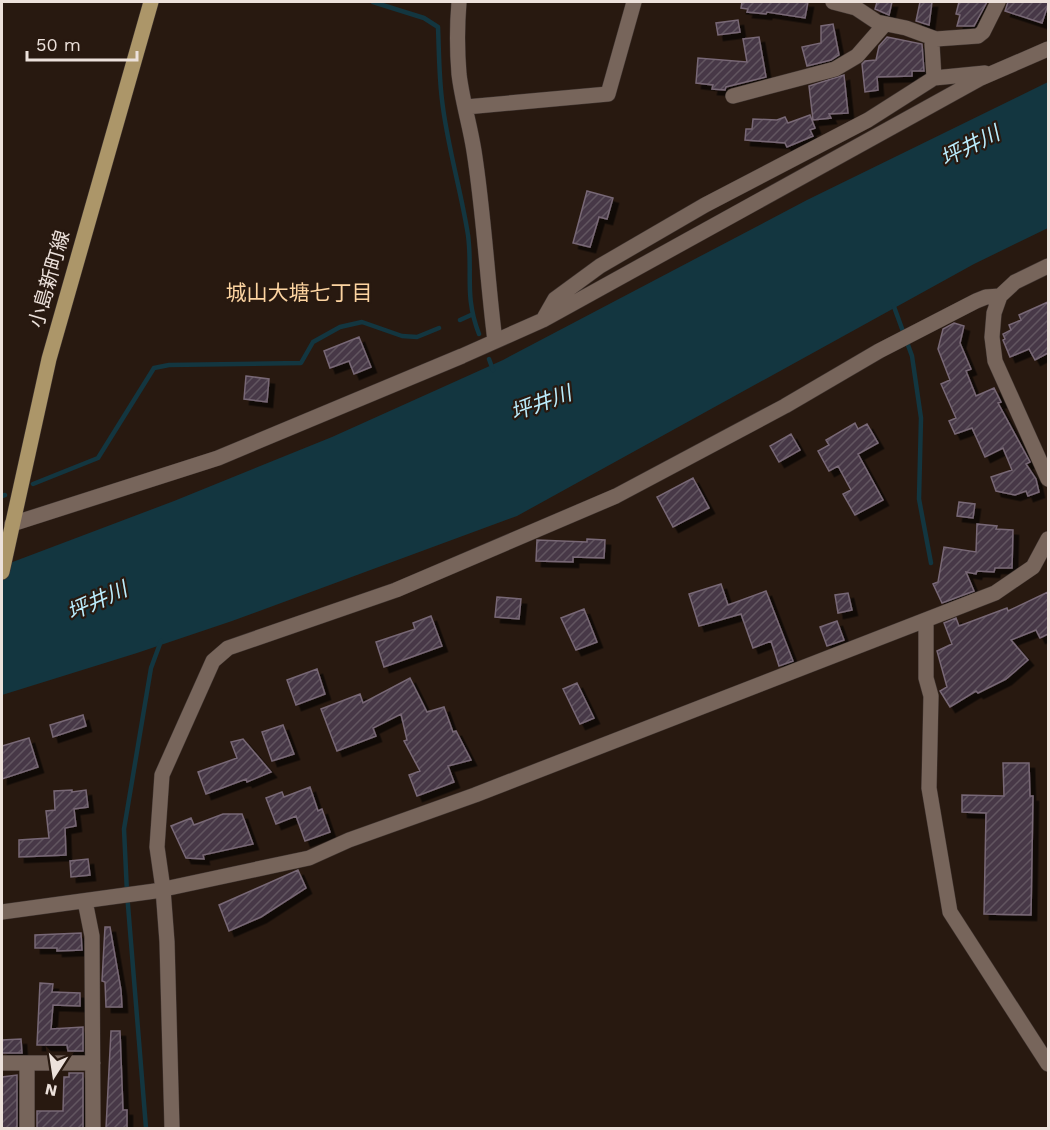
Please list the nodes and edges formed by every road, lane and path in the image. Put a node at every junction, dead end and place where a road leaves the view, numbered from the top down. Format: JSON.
{"nodes":[{"id":1,"x":151,"y":2,"type":"edge"},
{"id":2,"x":459,"y":2,"type":"edge"},
{"id":3,"x":634,"y":2,"type":"edge"},
{"id":4,"x":833,"y":2,"type":"edge"},
{"id":5,"x":998,"y":2,"type":"edge"},
{"id":6,"x":885,"y":24,"type":"junction"},
{"id":7,"x":936,"y":39,"type":"junction"},
{"id":8,"x":1048,"y":49,"type":"edge"},
{"id":9,"x":997,"y":71,"type":"junction"},
{"id":10,"x":934,"y":78,"type":"junction"},
{"id":11,"x":733,"y":96,"type":"dead end"},
{"id":12,"x":466,"y":107,"type":"junction"},
{"id":13,"x":1048,"y":266,"type":"edge"},
{"id":14,"x":1000,"y":296,"type":"junction"},
{"id":15,"x":543,"y":320,"type":"junction"},
{"id":16,"x":495,"y":341,"type":"junction"},
{"id":17,"x":1048,"y":479,"type":"edge"},
{"id":18,"x":11,"y":528,"type":"junction"},
{"id":19,"x":1048,"y":539,"type":"edge"},
{"id":20,"x":2,"y":572,"type":"edge"},
{"id":21,"x":926,"y":621,"type":"junction"},
{"id":22,"x":159,"y":890,"type":"junction"},
{"id":23,"x":85,"y":901,"type":"junction"},
{"id":24,"x":2,"y":912,"type":"edge"},
{"id":25,"x":2,"y":1063,"type":"edge"},
{"id":26,"x":27,"y":1063,"type":"junction"},
{"id":27,"x":93,"y":1063,"type":"junction"},
{"id":28,"x":1048,"y":1064,"type":"edge"},
{"id":29,"x":27,"y":1128,"type":"edge"},
{"id":30,"x":93,"y":1128,"type":"edge"},
{"id":31,"x":172,"y":1128,"type":"edge"}],
"edges":[{"from":1,"to":18,"type":"main road","name":"小島新町線"},
{"from":2,"to":12,"type":"street"},
{"from":3,"to":12,"type":"street"},
{"from":4,"to":6,"type":"street"},
{"from":5,"to":7,"type":"street"},
{"from":6,"to":7,"type":"street"},
{"from":6,"to":11,"type":"street"},
{"from":7,"to":10,"type":"street"},
{"from":8,"to":9,"type":"street"},
{"from":9,"to":10,"type":"street"},
{"from":9,"to":15,"type":"street"},
{"from":10,"to":15,"type":"street"},
{"from":12,"to":16,"type":"street"},
{"from":13,"to":14,"type":"street"},
{"from":14,"to":17,"type":"street"},
{"from":14,"to":22,"type":"street"},
{"from":15,"to":16,"type":"street"},
{"from":16,"to":18,"type":"street"},
{"from":18,"to":20,"type":"main road","name":"小島新町線"},
{"from":19,"to":21,"type":"street"},
{"from":21,"to":22,"type":"street"},
{"from":21,"to":28,"type":"street"},
{"from":22,"to":23,"type":"street"},
{"from":22,"to":31,"type":"street"},
{"from":23,"to":24,"type":"street"},
{"from":23,"to":27,"type":"street"},
{"from":25,"to":26,"type":"street"},
{"from":26,"to":27,"type":"street"},
{"from":26,"to":29,"type":"street"},
{"from":27,"to":30,"type":"street"}]}
